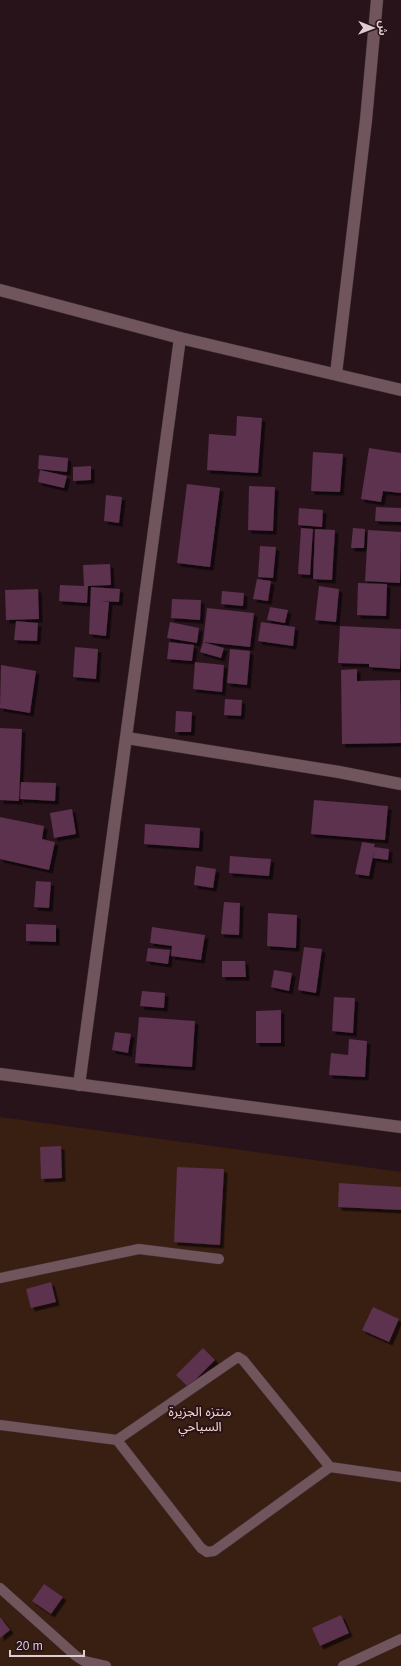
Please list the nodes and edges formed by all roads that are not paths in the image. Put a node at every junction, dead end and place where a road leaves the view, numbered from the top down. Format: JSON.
{"nodes":[{"id":1,"x":377,"y":0,"type":"edge"},
{"id":2,"x":0,"y":290,"type":"edge"},
{"id":3,"x":180,"y":338,"type":"junction"},
{"id":4,"x":336,"y":374,"type":"junction"},
{"id":5,"x":401,"y":390,"type":"edge"},
{"id":6,"x":127,"y":738,"type":"junction"},
{"id":7,"x":401,"y":784,"type":"edge"},
{"id":8,"x":0,"y":1074,"type":"edge"},
{"id":9,"x":79,"y":1085,"type":"junction"},
{"id":10,"x":401,"y":1124,"type":"edge"},
{"id":11,"x":219,"y":1259,"type":"dead end"},
{"id":12,"x":0,"y":1278,"type":"edge"},
{"id":13,"x":0,"y":1425,"type":"edge"},
{"id":14,"x":117,"y":1440,"type":"junction"},
{"id":15,"x":330,"y":1466,"type":"junction"},
{"id":16,"x":401,"y":1477,"type":"edge"},
{"id":17,"x":0,"y":1588,"type":"edge"},
{"id":18,"x":401,"y":1639,"type":"edge"},
{"id":19,"x":106,"y":1666,"type":"edge"},
{"id":20,"x":343,"y":1666,"type":"edge"}],
"edges":[{"from":1,"to":4,"type":"street"},
{"from":2,"to":3,"type":"street"},
{"from":3,"to":4,"type":"street"},
{"from":3,"to":6,"type":"street"},
{"from":4,"to":5,"type":"street"},
{"from":6,"to":7,"type":"street"},
{"from":6,"to":9,"type":"street"},
{"from":8,"to":9,"type":"street"},
{"from":9,"to":10,"type":"street"},
{"from":11,"to":12,"type":"lane"},
{"from":13,"to":14,"type":"lane"},
{"from":14,"to":15,"type":"lane"},
{"from":14,"to":15,"type":"lane"},
{"from":15,"to":16,"type":"lane"},
{"from":17,"to":19,"type":"lane"},
{"from":18,"to":20,"type":"lane"}]}
